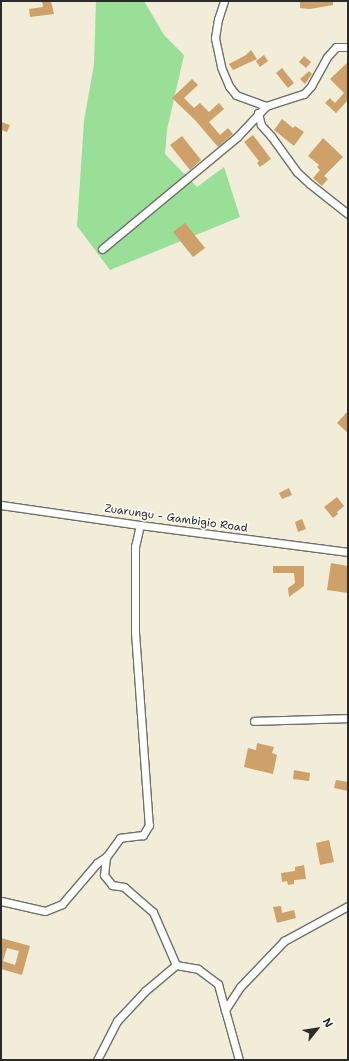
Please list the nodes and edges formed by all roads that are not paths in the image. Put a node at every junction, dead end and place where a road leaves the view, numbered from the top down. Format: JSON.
{"nodes":[{"id":1,"x":224,"y":1,"type":"edge"},
{"id":2,"x":348,"y":47,"type":"edge"},
{"id":3,"x":266,"y":106,"type":"junction"},
{"id":4,"x":258,"y":113,"type":"junction"},
{"id":5,"x":348,"y":214,"type":"edge"},
{"id":6,"x":102,"y":249,"type":"dead end"},
{"id":7,"x":1,"y":505,"type":"edge"},
{"id":8,"x":140,"y":525,"type":"junction"},
{"id":9,"x":348,"y":552,"type":"edge"},
{"id":10,"x":348,"y":718,"type":"edge"},
{"id":11,"x":254,"y":721,"type":"dead end"},
{"id":12,"x":106,"y":857,"type":"junction"},
{"id":13,"x":1,"y":901,"type":"edge"},
{"id":14,"x":348,"y":906,"type":"edge"},
{"id":15,"x":176,"y":965,"type":"junction"},
{"id":16,"x":225,"y":1010,"type":"junction"},
{"id":17,"x":97,"y":1060,"type":"edge"},
{"id":18,"x":239,"y":1060,"type":"edge"}],
"edges":[{"from":1,"to":3,"type":"street"},
{"from":2,"to":3,"type":"street"},
{"from":3,"to":4,"type":"street"},
{"from":4,"to":5,"type":"street"},
{"from":4,"to":6,"type":"street"},
{"from":7,"to":8,"type":"street","name":"Zuarungu - Gambigio Road"},
{"from":8,"to":9,"type":"street","name":"Zuarungu - Gambigio Road"},
{"from":8,"to":12,"type":"street"},
{"from":10,"to":11,"type":"street"},
{"from":12,"to":13,"type":"street"},
{"from":12,"to":15,"type":"street"},
{"from":14,"to":16,"type":"street"},
{"from":15,"to":16,"type":"street"},
{"from":15,"to":17,"type":"street"},
{"from":16,"to":18,"type":"street"}]}
